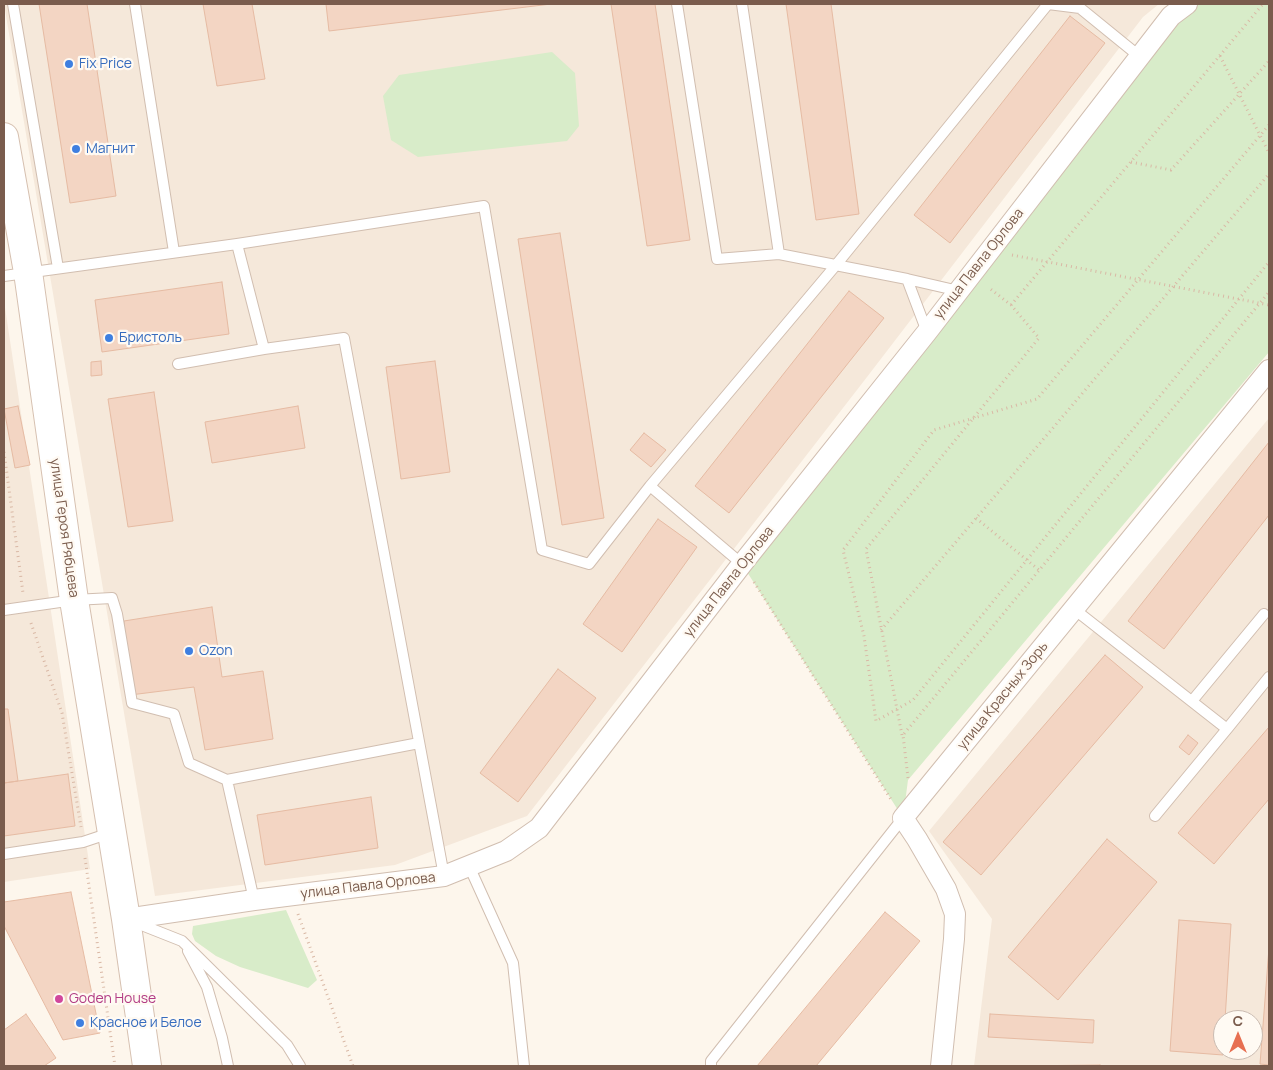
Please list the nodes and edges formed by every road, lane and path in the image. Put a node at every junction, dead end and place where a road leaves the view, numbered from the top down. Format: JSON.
{"nodes":[{"id":1,"x":14,"y":4,"type":"edge"},
{"id":2,"x":135,"y":4,"type":"edge"},
{"id":3,"x":677,"y":4,"type":"edge"},
{"id":4,"x":742,"y":4,"type":"edge"},
{"id":5,"x":1188,"y":4,"type":"edge"},
{"id":6,"x":1263,"y":4,"type":"edge"},
{"id":7,"x":1173,"y":10,"type":"edge"},
{"id":8,"x":1139,"y":56,"type":"junction"},
{"id":9,"x":1220,"y":56,"type":"junction"},
{"id":10,"x":1269,"y":61,"type":"edge"},
{"id":11,"x":1239,"y":94,"type":"junction"},
{"id":12,"x":1269,"y":125,"type":"edge"},
{"id":13,"x":1260,"y":136,"type":"junction"},
{"id":14,"x":4,"y":137,"type":"edge"},
{"id":15,"x":1269,"y":153,"type":"edge"},
{"id":16,"x":1131,"y":162,"type":"junction"},
{"id":17,"x":1269,"y":174,"type":"edge"},
{"id":18,"x":237,"y":244,"type":"junction"},
{"id":19,"x":990,"y":251,"type":"junction"},
{"id":20,"x":174,"y":252,"type":"junction"},
{"id":21,"x":779,"y":254,"type":"junction"},
{"id":22,"x":1048,"y":262,"type":"junction"},
{"id":23,"x":1269,"y":262,"type":"edge"},
{"id":24,"x":836,"y":265,"type":"junction"},
{"id":25,"x":58,"y":268,"type":"junction"},
{"id":26,"x":972,"y":273,"type":"junction"},
{"id":27,"x":16,"y":274,"type":"edge"},
{"id":28,"x":907,"y":280,"type":"junction"},
{"id":29,"x":1138,"y":280,"type":"junction"},
{"id":30,"x":1174,"y":286,"type":"junction"},
{"id":31,"x":959,"y":291,"type":"junction"},
{"id":32,"x":1269,"y":292,"type":"edge"},
{"id":33,"x":1239,"y":299,"type":"junction"},
{"id":34,"x":1260,"y":303,"type":"junction"},
{"id":35,"x":1011,"y":305,"type":"junction"},
{"id":36,"x":1269,"y":305,"type":"edge"},
{"id":37,"x":927,"y":332,"type":"junction"},
{"id":38,"x":264,"y":349,"type":"junction"},
{"id":39,"x":178,"y":364,"type":"dead end"},
{"id":40,"x":1269,"y":370,"type":"edge"},
{"id":41,"x":972,"y":419,"type":"junction"},
{"id":42,"x":4,"y":452,"type":"edge"},
{"id":43,"x":650,"y":486,"type":"junction"},
{"id":44,"x":976,"y":518,"type":"junction"},
{"id":45,"x":1027,"y":560,"type":"junction"},
{"id":46,"x":742,"y":564,"type":"junction"},
{"id":47,"x":1039,"y":570,"type":"junction"},
{"id":48,"x":74,"y":600,"type":"junction"},
{"id":49,"x":25,"y":606,"type":"junction"},
{"id":50,"x":1074,"y":609,"type":"junction"},
{"id":51,"x":4,"y":610,"type":"edge"},
{"id":52,"x":1264,"y":614,"type":"dead end"},
{"id":53,"x":881,"y":630,"type":"junction"},
{"id":54,"x":1269,"y":678,"type":"edge"},
{"id":55,"x":1192,"y":701,"type":"junction"},
{"id":56,"x":897,"y":709,"type":"junction"},
{"id":57,"x":1227,"y":729,"type":"junction"},
{"id":58,"x":903,"y":735,"type":"junction"},
{"id":59,"x":419,"y":743,"type":"junction"},
{"id":60,"x":227,"y":780,"type":"junction"},
{"id":61,"x":908,"y":780,"type":"dead end"},
{"id":62,"x":897,"y":794,"type":"dead end"},
{"id":63,"x":892,"y":801,"type":"junction"},
{"id":64,"x":1155,"y":816,"type":"dead end"},
{"id":65,"x":903,"y":818,"type":"junction"},
{"id":66,"x":111,"y":833,"type":"junction"},
{"id":67,"x":83,"y":842,"type":"junction"},
{"id":68,"x":4,"y":854,"type":"edge"},
{"id":69,"x":469,"y":866,"type":"junction"},
{"id":70,"x":444,"y":876,"type":"junction"},
{"id":71,"x":254,"y":900,"type":"junction"},
{"id":72,"x":296,"y":908,"type":"dead end"},
{"id":73,"x":126,"y":919,"type":"junction"},
{"id":74,"x":182,"y":941,"type":"junction"},
{"id":75,"x":115,"y":1066,"type":"edge"},
{"id":76,"x":147,"y":1066,"type":"edge"},
{"id":77,"x":228,"y":1066,"type":"edge"},
{"id":78,"x":300,"y":1066,"type":"edge"},
{"id":79,"x":353,"y":1066,"type":"edge"},
{"id":80,"x":524,"y":1066,"type":"edge"},
{"id":81,"x":711,"y":1066,"type":"edge"},
{"id":82,"x":941,"y":1066,"type":"edge"}],
"edges":[{"from":1,"to":25,"type":"lane"},
{"from":2,"to":20,"type":"lane"},
{"from":3,"to":21,"type":"lane"},
{"from":4,"to":21,"type":"lane"},
{"from":5,"to":7,"type":"street","name":"улица Павла Орлова"},
{"from":6,"to":9,"type":"path"},
{"from":7,"to":8,"type":"street","name":"улица Павла Орлова"},
{"from":8,"to":19,"type":"street","name":"улица Павла Орлова"},
{"from":8,"to":24,"type":"lane"},
{"from":9,"to":11,"type":"path"},
{"from":9,"to":16,"type":"path"},
{"from":10,"to":11,"type":"path"},
{"from":11,"to":13,"type":"path"},
{"from":11,"to":16,"type":"path"},
{"from":12,"to":13,"type":"path"},
{"from":13,"to":15,"type":"path"},
{"from":13,"to":29,"type":"path"},
{"from":14,"to":27,"type":"main road","name":"улица Героя Рябцева"},
{"from":16,"to":22,"type":"path"},
{"from":17,"to":30,"type":"path"},
{"from":18,"to":20,"type":"lane"},
{"from":18,"to":38,"type":"lane"},
{"from":18,"to":43,"type":"lane"},
{"from":19,"to":22,"type":"path"},
{"from":19,"to":26,"type":"street","name":"улица Павла Орлова"},
{"from":20,"to":25,"type":"lane"},
{"from":21,"to":24,"type":"lane"},
{"from":22,"to":29,"type":"path"},
{"from":22,"to":35,"type":"path"},
{"from":23,"to":33,"type":"path"},
{"from":24,"to":28,"type":"lane"},
{"from":24,"to":43,"type":"lane"},
{"from":25,"to":27,"type":"lane"},
{"from":26,"to":31,"type":"street","name":"улица Павла Орлова"},
{"from":26,"to":35,"type":"path"},
{"from":27,"to":48,"type":"main road","name":"улица Героя Рябцева"},
{"from":28,"to":31,"type":"lane"},
{"from":28,"to":37,"type":"lane"},
{"from":29,"to":30,"type":"path"},
{"from":29,"to":41,"type":"path"},
{"from":30,"to":33,"type":"path"},
{"from":30,"to":44,"type":"path"},
{"from":31,"to":37,"type":"street","name":"улица Павла Орлова"},
{"from":32,"to":34,"type":"path"},
{"from":33,"to":34,"type":"path"},
{"from":33,"to":45,"type":"path"},
{"from":34,"to":36,"type":"path"},
{"from":34,"to":47,"type":"path"},
{"from":35,"to":41,"type":"path"},
{"from":37,"to":46,"type":"street","name":"улица Павла Орлова"},
{"from":38,"to":39,"type":"lane"},
{"from":38,"to":59,"type":"lane"},
{"from":40,"to":50,"type":"street","name":"улица Красных Зорь"},
{"from":41,"to":53,"type":"path"},
{"from":41,"to":56,"type":"path"},
{"from":42,"to":49,"type":"path"},
{"from":43,"to":46,"type":"lane"},
{"from":44,"to":45,"type":"path"},
{"from":44,"to":53,"type":"path"},
{"from":45,"to":47,"type":"path"},
{"from":45,"to":56,"type":"path"},
{"from":46,"to":63,"type":"path"},
{"from":46,"to":69,"type":"street","name":"улица Павла Орлова"},
{"from":47,"to":58,"type":"path"},
{"from":48,"to":49,"type":"lane"},
{"from":48,"to":60,"type":"lane"},
{"from":48,"to":66,"type":"main road","name":"улица Героя Рябцева"},
{"from":49,"to":51,"type":"lane"},
{"from":49,"to":67,"type":"path"},
{"from":50,"to":55,"type":"lane"},
{"from":50,"to":65,"type":"street","name":"улица Красных Зорь"},
{"from":52,"to":55,"type":"lane"},
{"from":53,"to":56,"type":"path"},
{"from":54,"to":57,"type":"lane"},
{"from":55,"to":57,"type":"lane"},
{"from":56,"to":58,"type":"path"},
{"from":57,"to":64,"type":"lane"},
{"from":58,"to":61,"type":"path"},
{"from":59,"to":60,"type":"lane"},
{"from":59,"to":70,"type":"lane"},
{"from":60,"to":71,"type":"lane"},
{"from":62,"to":63,"type":"path"},
{"from":63,"to":65,"type":"path"},
{"from":65,"to":81,"type":"lane"},
{"from":65,"to":82,"type":"street"},
{"from":66,"to":67,"type":"lane"},
{"from":66,"to":73,"type":"main road","name":"улица Героя Рябцева"},
{"from":67,"to":68,"type":"lane"},
{"from":67,"to":75,"type":"path"},
{"from":69,"to":70,"type":"street","name":"улица Павла Орлова"},
{"from":69,"to":80,"type":"lane"},
{"from":70,"to":71,"type":"street","name":"улица Павла Орлова"},
{"from":71,"to":73,"type":"street","name":"улица Павла Орлова"},
{"from":72,"to":79,"type":"path"},
{"from":73,"to":74,"type":"lane"},
{"from":73,"to":76,"type":"main road","name":"улица Героя Рябцева"},
{"from":74,"to":77,"type":"lane"},
{"from":74,"to":78,"type":"lane"}]}
